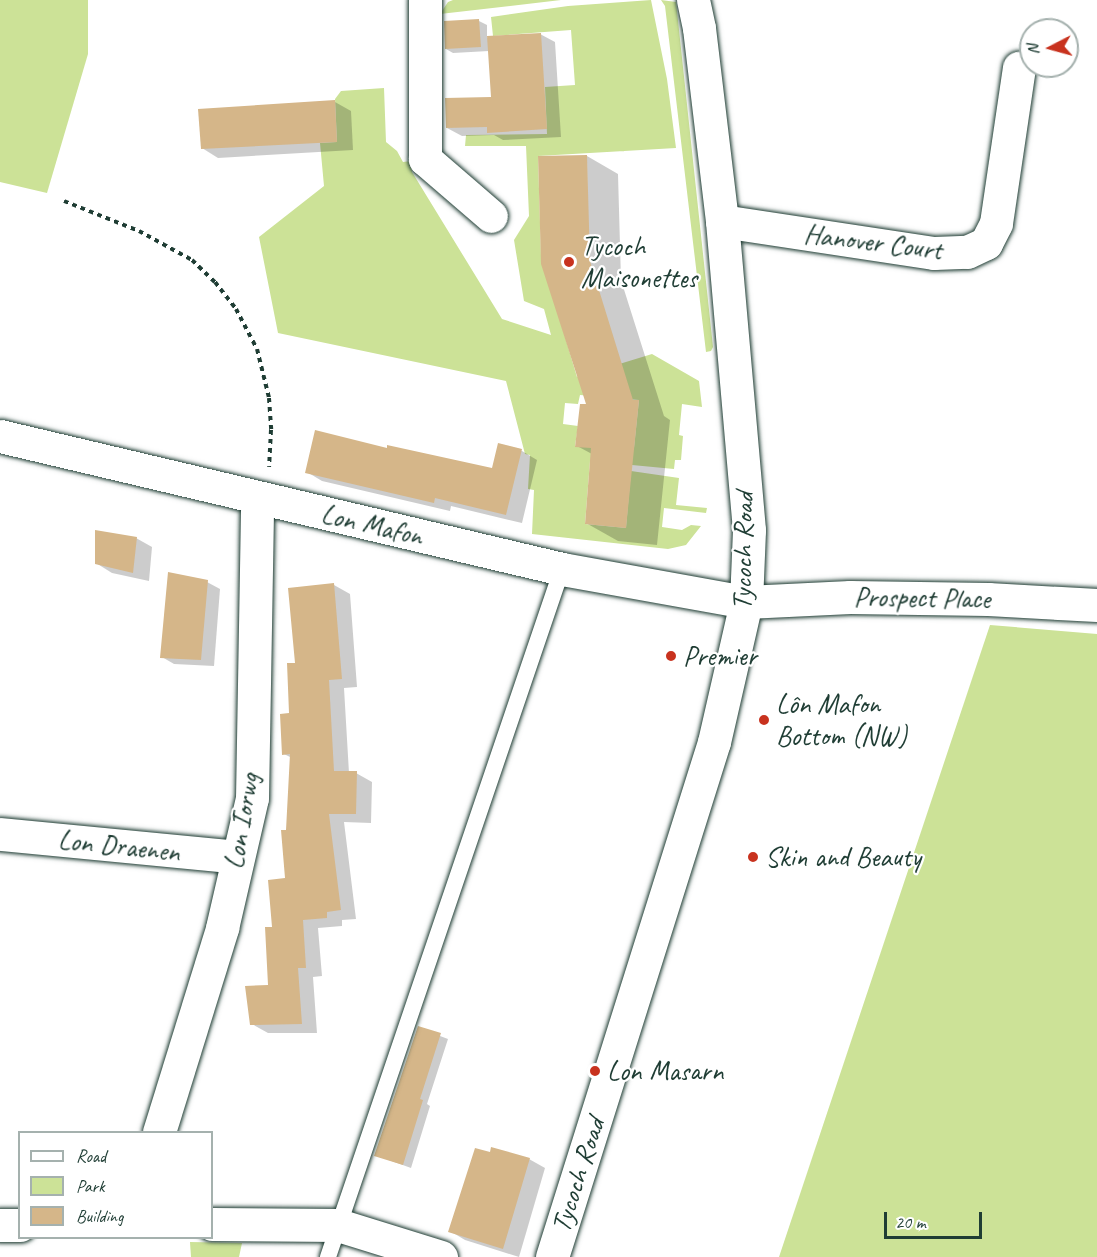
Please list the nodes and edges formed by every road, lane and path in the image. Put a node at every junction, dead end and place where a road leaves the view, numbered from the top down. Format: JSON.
{"nodes":[{"id":1,"x":425,"y":0,"type":"edge"},
{"id":2,"x":693,"y":0,"type":"edge"},
{"id":3,"x":1019,"y":68,"type":"dead end"},
{"id":4,"x":64,"y":201,"type":"dead end"},
{"id":5,"x":491,"y":216,"type":"dead end"},
{"id":6,"x":722,"y":221,"type":"junction"},
{"id":7,"x":0,"y":436,"type":"edge"},
{"id":8,"x":257,"y":499,"type":"junction"},
{"id":9,"x":562,"y":569,"type":"junction"},
{"id":10,"x":746,"y":602,"type":"junction"},
{"id":11,"x":1097,"y":605,"type":"edge"},
{"id":12,"x":0,"y":834,"type":"edge"},
{"id":13,"x":237,"y":857,"type":"junction"},
{"id":14,"x":159,"y":1131,"type":"edge"},
{"id":15,"x":213,"y":1224,"type":"edge"},
{"id":16,"x":0,"y":1225,"type":"edge"},
{"id":17,"x":18,"y":1225,"type":"edge"},
{"id":18,"x":338,"y":1225,"type":"junction"},
{"id":19,"x":328,"y":1257,"type":"edge"},
{"id":20,"x":441,"y":1257,"type":"edge"},
{"id":21,"x":552,"y":1257,"type":"edge"}],
"edges":[{"from":1,"to":5,"type":"street"},
{"from":2,"to":6,"type":"street","name":"Tycoch Road"},
{"from":3,"to":6,"type":"street","name":"Hanover Court"},
{"from":4,"to":8,"type":"path"},
{"from":6,"to":10,"type":"street","name":"Tycoch Road"},
{"from":7,"to":8,"type":"street","name":"Lon Mafon"},
{"from":8,"to":9,"type":"street","name":"Lon Mafon"},
{"from":8,"to":13,"type":"street","name":"Lon Iorwg"},
{"from":9,"to":10,"type":"street","name":"Lon Mafon"},
{"from":9,"to":18,"type":"lane"},
{"from":10,"to":11,"type":"street","name":"Prospect Place"},
{"from":10,"to":21,"type":"street","name":"Tycoch Road"},
{"from":12,"to":13,"type":"street","name":"Lon Draenen"},
{"from":13,"to":14,"type":"street","name":"Lon Iorwg"},
{"from":15,"to":18,"type":"street"},
{"from":16,"to":17,"type":"street"},
{"from":18,"to":19,"type":"lane"},
{"from":18,"to":20,"type":"street"}]}
